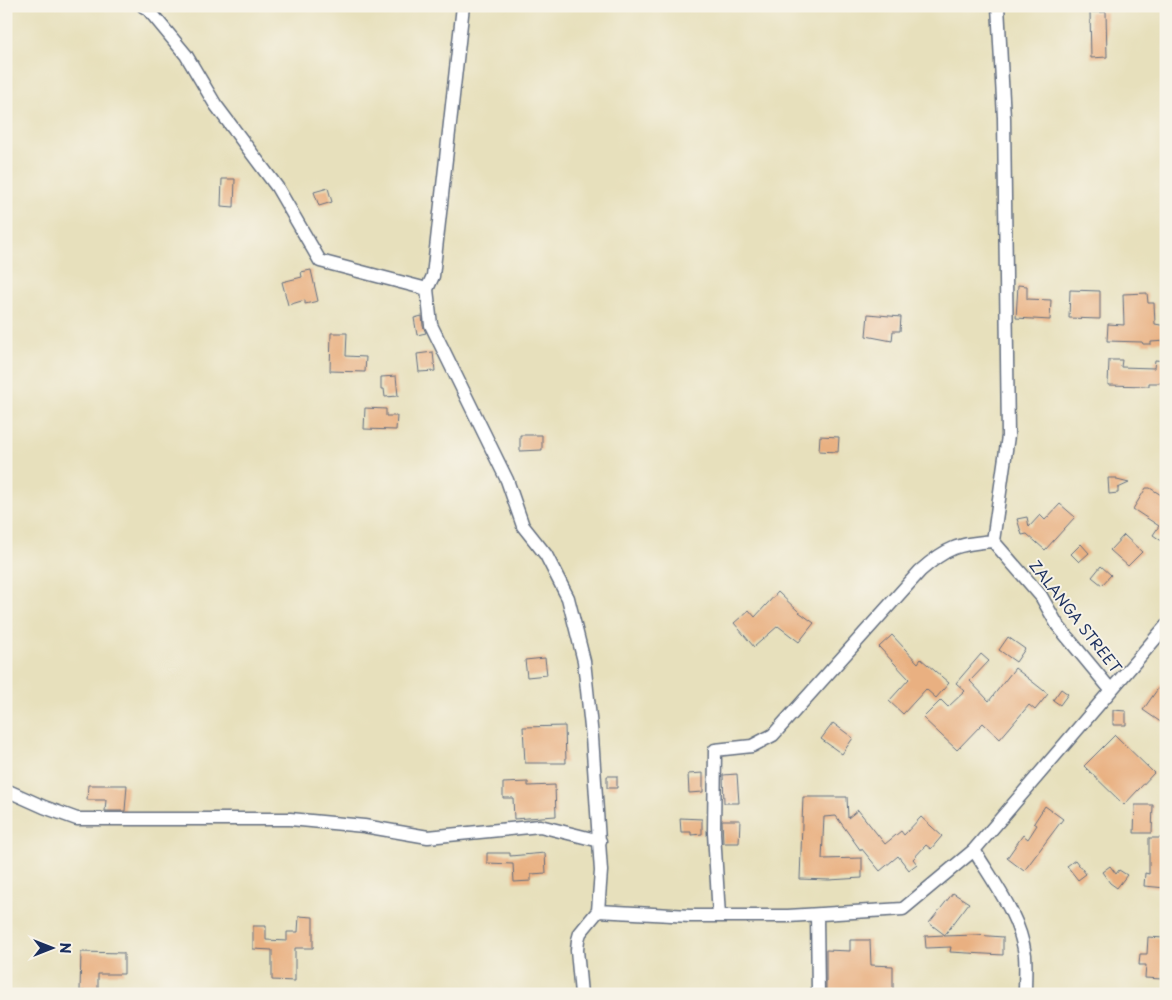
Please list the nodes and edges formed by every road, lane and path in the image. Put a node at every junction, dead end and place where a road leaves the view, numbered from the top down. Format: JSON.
{"nodes":[{"id":1,"x":143,"y":6,"type":"edge"},
{"id":2,"x":463,"y":6,"type":"edge"},
{"id":3,"x":998,"y":6,"type":"edge"},
{"id":4,"x":427,"y":289,"type":"junction"},
{"id":5,"x":993,"y":541,"type":"junction"},
{"id":6,"x":1166,"y":626,"type":"edge"},
{"id":7,"x":1111,"y":690,"type":"junction"},
{"id":8,"x":6,"y":790,"type":"edge"},
{"id":9,"x":600,"y":841,"type":"junction"},
{"id":10,"x":974,"y":850,"type":"junction"},
{"id":11,"x":598,"y":911,"type":"junction"},
{"id":12,"x":817,"y":915,"type":"junction"},
{"id":13,"x":719,"y":916,"type":"junction"},
{"id":14,"x":581,"y":994,"type":"edge"},
{"id":15,"x":818,"y":994,"type":"edge"},
{"id":16,"x":1025,"y":994,"type":"edge"}],
"edges":[{"from":1,"to":4,"type":"street"},
{"from":2,"to":4,"type":"street"},
{"from":3,"to":5,"type":"street"},
{"from":4,"to":9,"type":"street"},
{"from":5,"to":7,"type":"street","name":"ZALANGA STREET"},
{"from":5,"to":13,"type":"street"},
{"from":6,"to":7,"type":"street"},
{"from":7,"to":10,"type":"street"},
{"from":8,"to":9,"type":"street"},
{"from":9,"to":11,"type":"street"},
{"from":10,"to":12,"type":"street"},
{"from":10,"to":16,"type":"street"},
{"from":11,"to":13,"type":"street"},
{"from":11,"to":14,"type":"street"},
{"from":12,"to":13,"type":"street"},
{"from":12,"to":15,"type":"street"}]}
